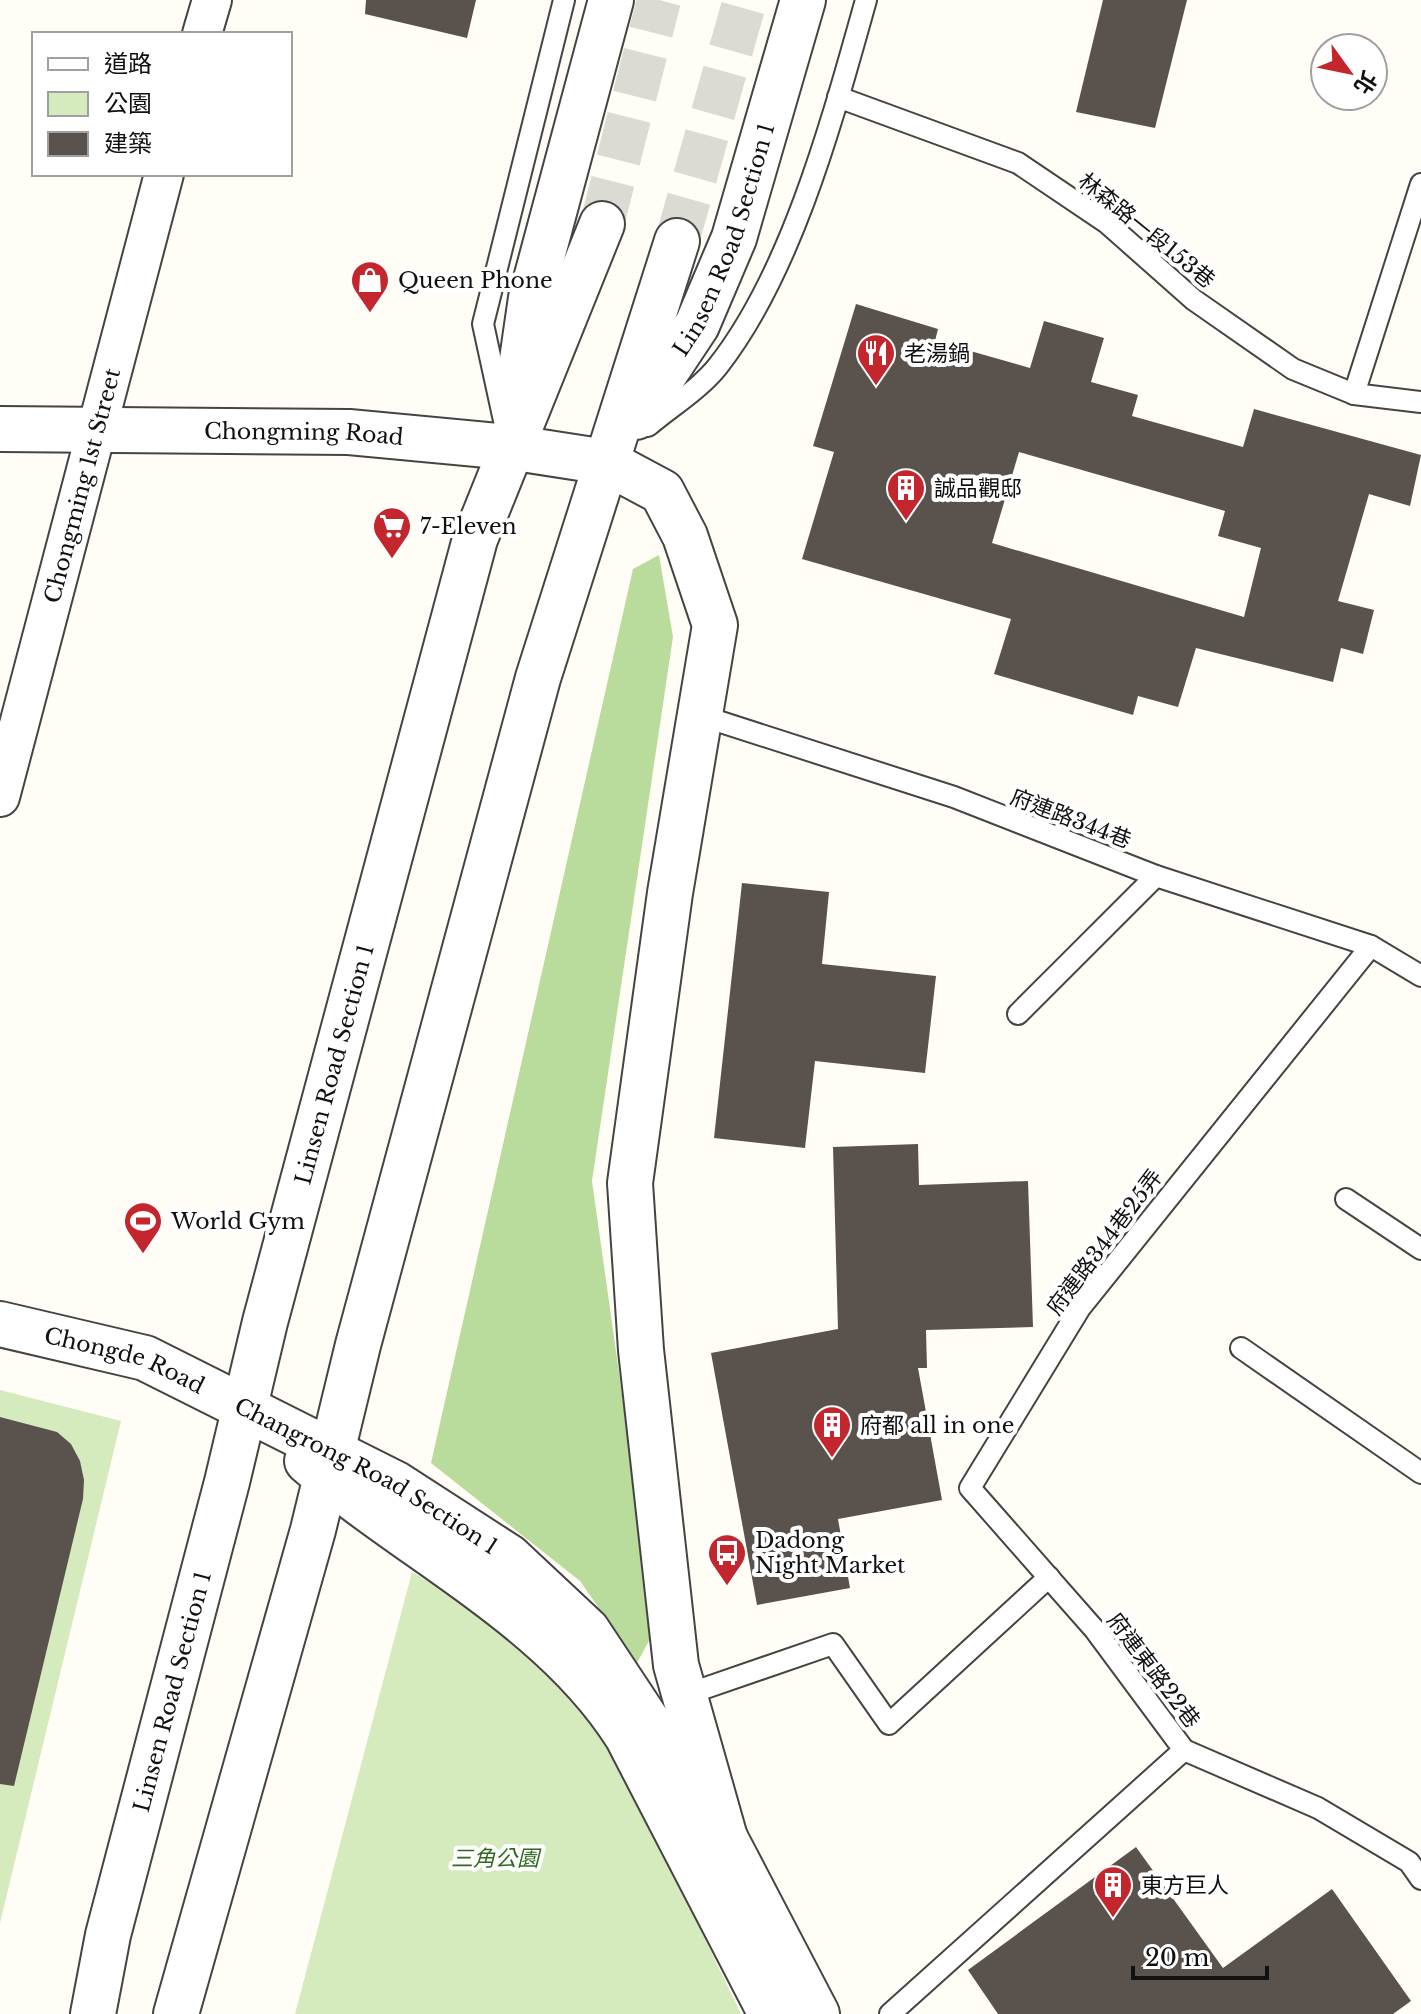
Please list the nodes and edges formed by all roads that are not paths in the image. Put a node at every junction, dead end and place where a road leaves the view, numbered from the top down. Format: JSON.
{"nodes":[{"id":1,"x":212,"y":0,"type":"edge"},
{"id":2,"x":564,"y":0,"type":"edge"},
{"id":3,"x":611,"y":0,"type":"edge"},
{"id":4,"x":803,"y":0,"type":"edge"},
{"id":5,"x":866,"y":0,"type":"edge"},
{"id":6,"x":203,"y":32,"type":"edge"},
{"id":7,"x":838,"y":97,"type":"junction"},
{"id":8,"x":163,"y":176,"type":"edge"},
{"id":9,"x":1421,"y":184,"type":"edge"},
{"id":10,"x":602,"y":224,"type":"tunnel mouth"},
{"id":11,"x":677,"y":241,"type":"tunnel mouth"},
{"id":12,"x":1354,"y":394,"type":"junction"},
{"id":13,"x":1421,"y":402,"type":"edge"},
{"id":14,"x":0,"y":429,"type":"edge"},
{"id":15,"x":94,"y":430,"type":"junction"},
{"id":16,"x":509,"y":447,"type":"junction"},
{"id":17,"x":606,"y":462,"type":"junction"},
{"id":18,"x":699,"y":715,"type":"junction"},
{"id":19,"x":0,"y":797,"type":"edge"},
{"id":20,"x":1156,"y":876,"type":"junction"},
{"id":21,"x":1371,"y":946,"type":"junction"},
{"id":22,"x":1421,"y":976,"type":"edge"},
{"id":23,"x":1018,"y":1014,"type":"dead end"},
{"id":24,"x":1346,"y":1199,"type":"dead end"},
{"id":25,"x":1421,"y":1249,"type":"edge"},
{"id":26,"x":0,"y":1324,"type":"edge"},
{"id":27,"x":1241,"y":1348,"type":"dead end"},
{"id":28,"x":245,"y":1407,"type":"junction"},
{"id":29,"x":328,"y":1464,"type":"junction"},
{"id":30,"x":1421,"y":1473,"type":"edge"},
{"id":31,"x":1049,"y":1577,"type":"junction"},
{"id":32,"x":685,"y":1695,"type":"junction"},
{"id":33,"x":1184,"y":1750,"type":"junction"},
{"id":34,"x":725,"y":1838,"type":"junction"},
{"id":35,"x":1417,"y":1865,"type":"edge"},
{"id":36,"x":93,"y":2014,"type":"edge"},
{"id":37,"x":176,"y":2014,"type":"edge"},
{"id":38,"x":771,"y":2014,"type":"edge"},
{"id":39,"x":817,"y":2014,"type":"edge"},
{"id":40,"x":890,"y":2014,"type":"edge"}],
"edges":[{"from":1,"to":6,"type":"street"},
{"from":2,"to":16,"type":"lane"},
{"from":3,"to":16,"type":"street","name":"Linsen Road Section 1"},
{"from":4,"to":17,"type":"street","name":"Linsen Road Section 1"},
{"from":5,"to":7,"type":"lane"},
{"from":7,"to":12,"type":"lane","name":"林森路一段153巷"},
{"from":7,"to":17,"type":"lane"},
{"from":8,"to":15,"type":"street","name":"Chongming 1st Street"},
{"from":9,"to":12,"type":"lane"},
{"from":10,"to":16,"type":"street","name":"Linsen Road Section 1"},
{"from":11,"to":17,"type":"street","name":"Linsen Road Section 1"},
{"from":12,"to":13,"type":"lane","name":"林森路一段153巷"},
{"from":14,"to":15,"type":"street","name":"Chongming Road"},
{"from":15,"to":16,"type":"street","name":"Chongming Road"},
{"from":15,"to":19,"type":"street","name":"Chongming 1st Street"},
{"from":16,"to":17,"type":"street","name":"Chongming Road"},
{"from":16,"to":28,"type":"street","name":"Linsen Road Section 1"},
{"from":17,"to":18,"type":"street","name":"Chongming Road"},
{"from":17,"to":29,"type":"street","name":"Linsen Road Section 1"},
{"from":18,"to":20,"type":"lane","name":"府連路344巷"},
{"from":18,"to":32,"type":"street","name":"Chongming Road"},
{"from":20,"to":21,"type":"lane","name":"府連路344巷"},
{"from":20,"to":23,"type":"lane"},
{"from":21,"to":22,"type":"lane","name":"府連路344巷"},
{"from":21,"to":31,"type":"lane","name":"府連路344巷25弄"},
{"from":24,"to":25,"type":"lane"},
{"from":26,"to":28,"type":"street","name":"Chongde Road"},
{"from":27,"to":30,"type":"lane"},
{"from":28,"to":29,"type":"street","name":"Changrong Road Section 1"},
{"from":28,"to":36,"type":"street","name":"Linsen Road Section 1"},
{"from":29,"to":34,"type":"street","name":"Changrong Road Section 1"},
{"from":29,"to":37,"type":"street","name":"Linsen Road Section 1"},
{"from":29,"to":38,"type":"street","name":"Changrong Road Section 1"},
{"from":31,"to":32,"type":"lane"},
{"from":31,"to":33,"type":"lane","name":"府連東路22巷"},
{"from":32,"to":34,"type":"street","name":"Chongming Road"},
{"from":33,"to":35,"type":"lane","name":"府連東路22巷"},
{"from":33,"to":40,"type":"lane"},
{"from":34,"to":39,"type":"street","name":"Changrong Road Section 1"}]}
